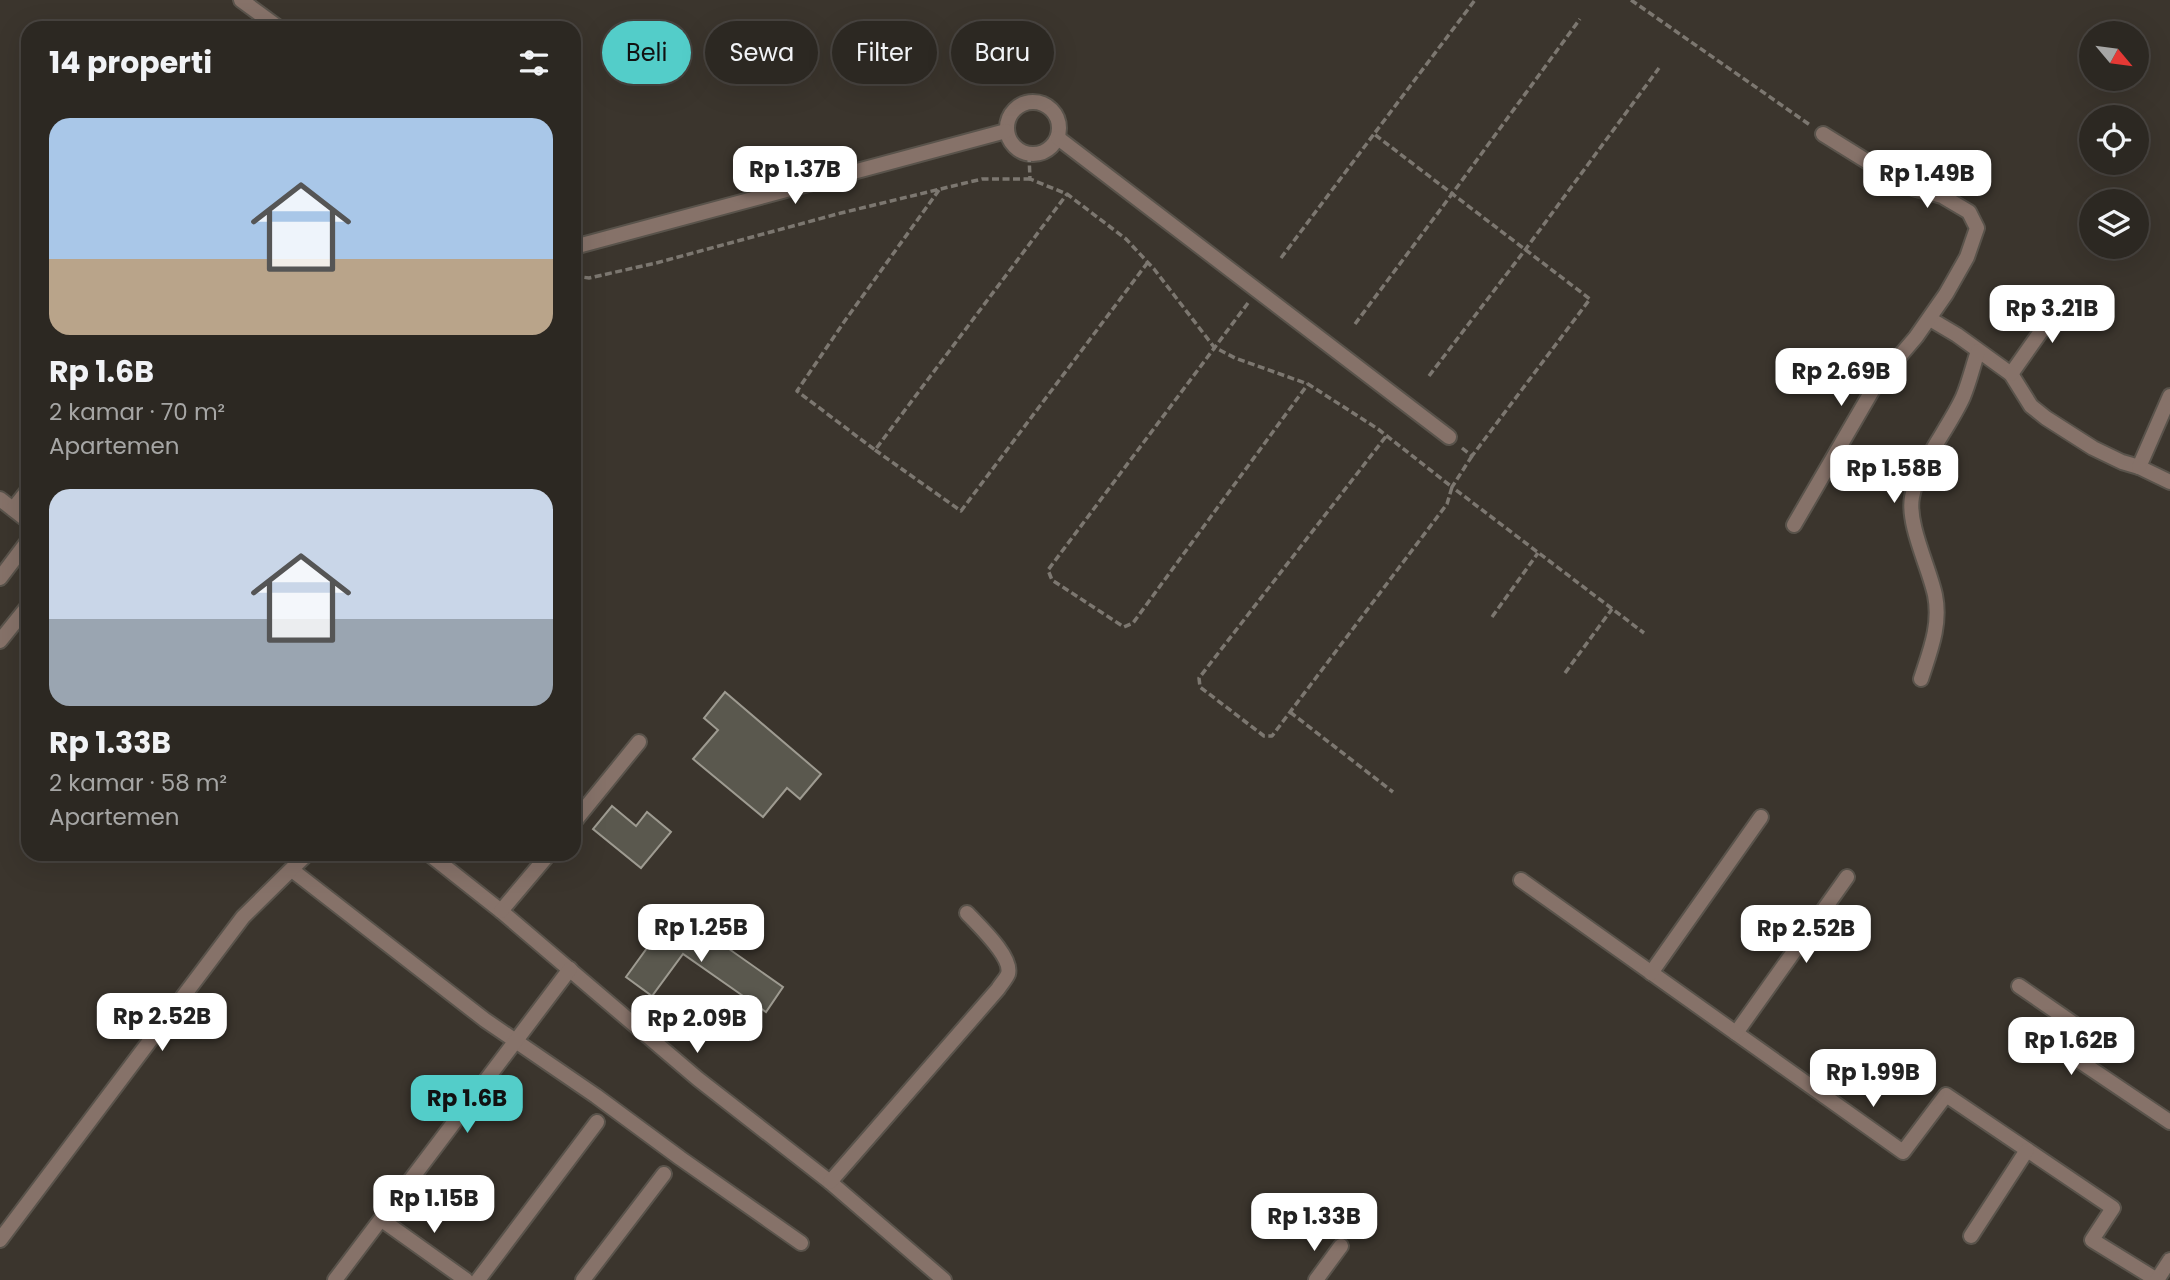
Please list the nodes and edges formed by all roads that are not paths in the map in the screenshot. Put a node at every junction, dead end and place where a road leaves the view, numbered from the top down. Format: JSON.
{"nodes":[{"id":1,"x":241,"y":0,"type":"edge"},
{"id":2,"x":270,"y":21,"type":"edge"},
{"id":3,"x":1006,"y":131,"type":"junction"},
{"id":4,"x":1823,"y":134,"type":"road end"},
{"id":5,"x":1058,"y":138,"type":"junction"},
{"id":6,"x":581,"y":245,"type":"edge"},
{"id":7,"x":2066,"y":296,"type":"dead end"},
{"id":8,"x":1930,"y":318,"type":"junction"},
{"id":9,"x":1978,"y":351,"type":"junction"},
{"id":10,"x":2011,"y":374,"type":"junction"},
{"id":11,"x":2170,"y":396,"type":"edge"},
{"id":12,"x":1449,"y":437,"type":"road end"},
{"id":13,"x":2138,"y":467,"type":"junction"},
{"id":14,"x":2170,"y":482,"type":"edge"},
{"id":15,"x":0,"y":499,"type":"edge"},
{"id":16,"x":21,"y":499,"type":"edge"},
{"id":17,"x":13,"y":509,"type":"junction"},
{"id":18,"x":21,"y":516,"type":"edge"},
{"id":19,"x":1794,"y":525,"type":"dead end"},
{"id":20,"x":21,"y":550,"type":"edge"},
{"id":21,"x":0,"y":578,"type":"edge"},
{"id":22,"x":21,"y":614,"type":"edge"},
{"id":23,"x":0,"y":640,"type":"edge"},
{"id":24,"x":1921,"y":679,"type":"dead end"},
{"id":25,"x":639,"y":742,"type":"dead end"},
{"id":26,"x":581,"y":813,"type":"edge"},
{"id":27,"x":1761,"y":817,"type":"dead end"},
{"id":28,"x":300,"y":861,"type":"edge"},
{"id":29,"x":438,"y":861,"type":"edge"},
{"id":30,"x":543,"y":861,"type":"edge"},
{"id":31,"x":292,"y":870,"type":"junction"},
{"id":32,"x":1847,"y":877,"type":"dead end"},
{"id":33,"x":1521,"y":880,"type":"dead end"},
{"id":34,"x":501,"y":911,"type":"junction"},
{"id":35,"x":967,"y":913,"type":"dead end"},
{"id":36,"x":570,"y":969,"type":"junction"},
{"id":37,"x":1651,"y":973,"type":"junction"},
{"id":38,"x":2019,"y":986,"type":"dead end"},
{"id":39,"x":1736,"y":1033,"type":"junction"},
{"id":40,"x":516,"y":1042,"type":"junction"},
{"id":41,"x":597,"y":1122,"type":"dead end"},
{"id":42,"x":2170,"y":1122,"type":"edge"},
{"id":43,"x":2027,"y":1150,"type":"junction"},
{"id":44,"x":664,"y":1174,"type":"dead end"},
{"id":45,"x":830,"y":1182,"type":"junction"},
{"id":46,"x":382,"y":1220,"type":"junction"},
{"id":47,"x":1971,"y":1236,"type":"dead end"},
{"id":48,"x":0,"y":1240,"type":"edge"},
{"id":49,"x":801,"y":1243,"type":"dead end"},
{"id":50,"x":1341,"y":1246,"type":"dead end"},
{"id":51,"x":2170,"y":1260,"type":"edge"},
{"id":52,"x":335,"y":1280,"type":"edge"},
{"id":53,"x":466,"y":1280,"type":"edge"},
{"id":54,"x":478,"y":1280,"type":"edge"},
{"id":55,"x":583,"y":1280,"type":"edge"},
{"id":56,"x":944,"y":1280,"type":"edge"},
{"id":57,"x":1317,"y":1280,"type":"edge"},
{"id":58,"x":2157,"y":1280,"type":"edge"}],
"edges":[{"from":1,"to":2,"type":"street"},
{"from":3,"to":5,"type":"street"},
{"from":3,"to":5,"type":"street"},
{"from":3,"to":6,"type":"street"},
{"from":4,"to":8,"type":"street"},
{"from":5,"to":12,"type":"street"},
{"from":7,"to":10,"type":"street"},
{"from":8,"to":9,"type":"street"},
{"from":8,"to":19,"type":"street"},
{"from":9,"to":10,"type":"street"},
{"from":9,"to":24,"type":"street"},
{"from":10,"to":13,"type":"street"},
{"from":11,"to":13,"type":"street"},
{"from":13,"to":14,"type":"street"},
{"from":15,"to":17,"type":"street"},
{"from":16,"to":17,"type":"street"},
{"from":17,"to":18,"type":"street"},
{"from":20,"to":21,"type":"street"},
{"from":22,"to":23,"type":"street"},
{"from":25,"to":26,"type":"street"},
{"from":27,"to":37,"type":"street"},
{"from":28,"to":31,"type":"street"},
{"from":29,"to":34,"type":"street"},
{"from":30,"to":34,"type":"street"},
{"from":31,"to":40,"type":"street"},
{"from":31,"to":48,"type":"street"},
{"from":32,"to":39,"type":"street"},
{"from":33,"to":37,"type":"street"},
{"from":34,"to":36,"type":"street"},
{"from":35,"to":45,"type":"street"},
{"from":36,"to":40,"type":"street"},
{"from":36,"to":45,"type":"street"},
{"from":37,"to":39,"type":"street"},
{"from":38,"to":42,"type":"street"},
{"from":39,"to":43,"type":"street"},
{"from":40,"to":46,"type":"street"},
{"from":40,"to":49,"type":"street"},
{"from":41,"to":54,"type":"street"},
{"from":43,"to":47,"type":"street"},
{"from":43,"to":58,"type":"street"},
{"from":44,"to":55,"type":"street"},
{"from":45,"to":56,"type":"street"},
{"from":46,"to":52,"type":"street"},
{"from":46,"to":53,"type":"street"},
{"from":50,"to":57,"type":"street"},
{"from":51,"to":58,"type":"street"}]}
